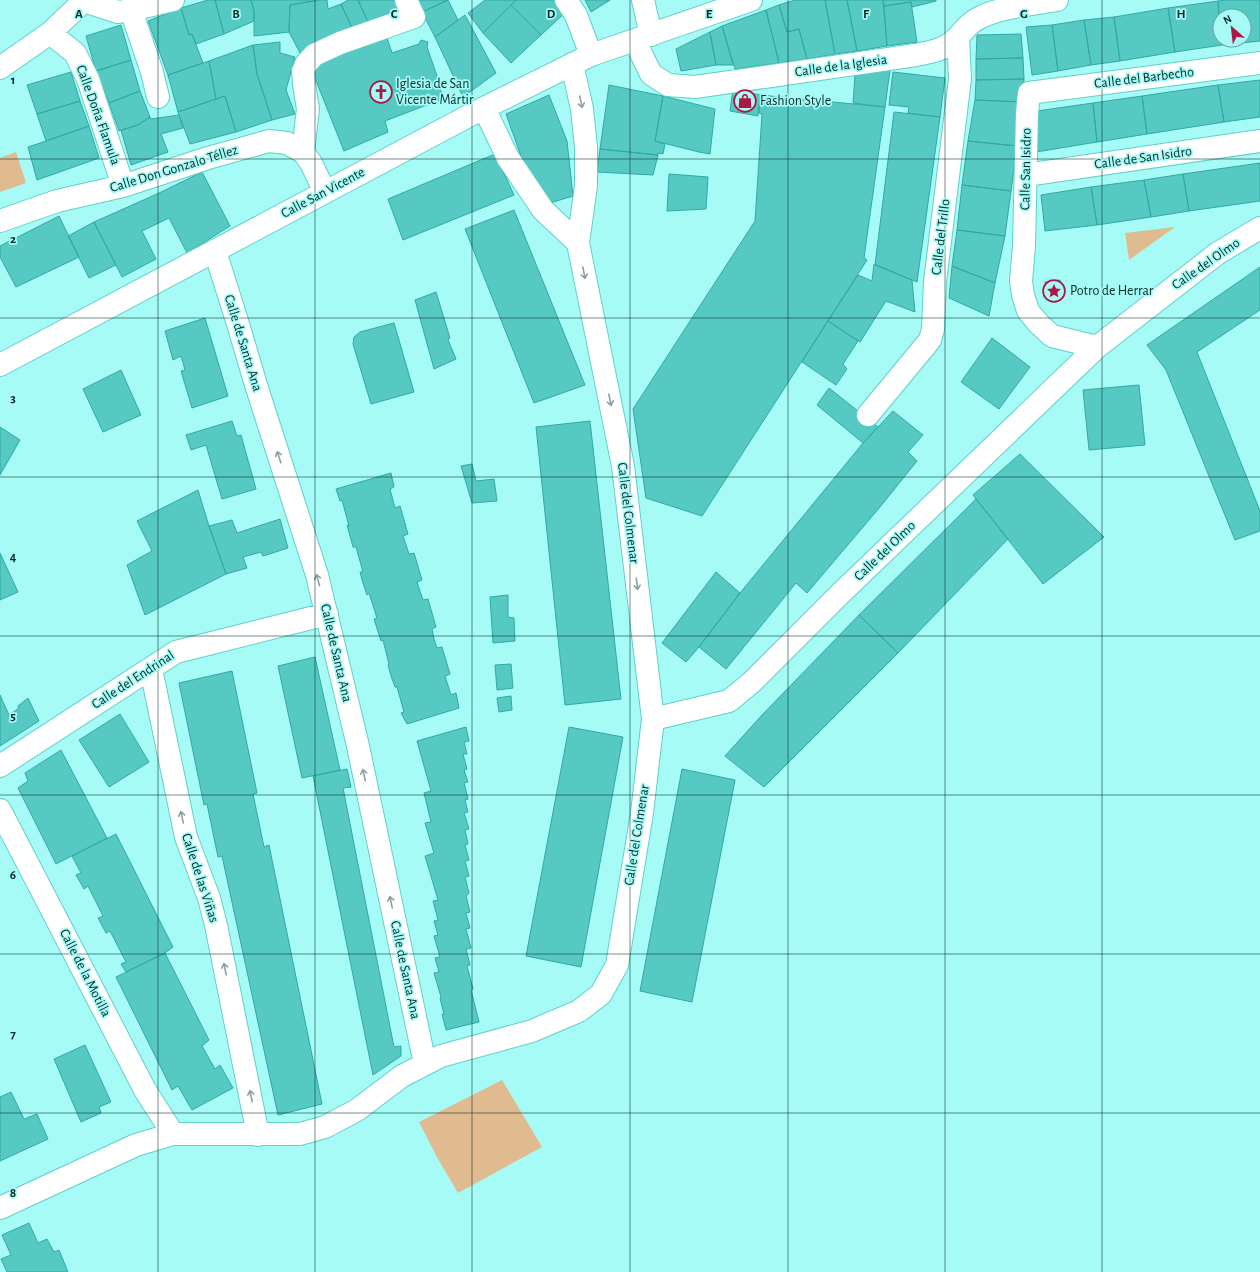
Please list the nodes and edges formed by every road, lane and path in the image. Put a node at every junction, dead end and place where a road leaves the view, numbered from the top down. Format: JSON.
{"nodes":[{"id":1,"x":84,"y":0,"type":"edge"},
{"id":2,"x":174,"y":0,"type":"edge"},
{"id":3,"x":566,"y":0,"type":"edge"},
{"id":4,"x":643,"y":0,"type":"edge"},
{"id":5,"x":751,"y":0,"type":"edge"},
{"id":6,"x":1057,"y":0,"type":"edge"},
{"id":7,"x":720,"y":5,"type":"edge"},
{"id":8,"x":410,"y":8,"type":"edge"},
{"id":9,"x":131,"y":10,"type":"junction"},
{"id":10,"x":50,"y":33,"type":"junction"},
{"id":11,"x":958,"y":37,"type":"junction"},
{"id":12,"x":643,"y":38,"type":"junction"},
{"id":13,"x":582,"y":60,"type":"junction"},
{"id":14,"x":1260,"y":63,"type":"edge"},
{"id":15,"x":0,"y":68,"type":"edge"},
{"id":16,"x":1029,"y":93,"type":"joint"},
{"id":17,"x":158,"y":97,"type":"dead end"},
{"id":18,"x":484,"y":108,"type":"junction"},
{"id":19,"x":1260,"y":141,"type":"edge"},
{"id":20,"x":304,"y":152,"type":"junction"},
{"id":21,"x":1026,"y":175,"type":"junction"},
{"id":22,"x":123,"y":186,"type":"junction"},
{"id":23,"x":325,"y":192,"type":"junction"},
{"id":24,"x":0,"y":221,"type":"edge"},
{"id":25,"x":1260,"y":228,"type":"edge"},
{"id":26,"x":578,"y":243,"type":"junction"},
{"id":27,"x":215,"y":251,"type":"junction"},
{"id":28,"x":1097,"y":347,"type":"junction"},
{"id":29,"x":0,"y":365,"type":"edge"},
{"id":30,"x":868,"y":415,"type":"dead end"},
{"id":31,"x":327,"y":614,"type":"junction"},
{"id":32,"x":151,"y":668,"type":"junction"},
{"id":33,"x":653,"y":719,"type":"junction"},
{"id":34,"x":0,"y":766,"type":"edge"},
{"id":35,"x":0,"y":810,"type":"edge"},
{"id":36,"x":425,"y":1064,"type":"junction"},
{"id":37,"x":174,"y":1134,"type":"junction"},
{"id":38,"x":258,"y":1135,"type":"junction"},
{"id":39,"x":0,"y":1208,"type":"edge"}],
"edges":[{"from":1,"to":9,"type":"street"},
{"from":1,"to":10,"type":"street"},
{"from":2,"to":9,"type":"street"},
{"from":3,"to":13,"type":"street","name":"Calle del Colmenar"},
{"from":4,"to":12,"type":"street"},
{"from":5,"to":7,"type":"street","name":"Calle San Vicente"},
{"from":6,"to":11,"type":"street","name":"Calle de la Iglesia"},
{"from":7,"to":12,"type":"street","name":"Calle San Vicente"},
{"from":8,"to":20,"type":"street"},
{"from":9,"to":17,"type":"street"},
{"from":10,"to":15,"type":"street"},
{"from":10,"to":22,"type":"street","name":"Calle Doña Flamula"},
{"from":11,"to":12,"type":"street","name":"Calle de la Iglesia"},
{"from":11,"to":30,"type":"street","name":"Calle del Trillo"},
{"from":12,"to":13,"type":"street","name":"Calle San Vicente"},
{"from":13,"to":18,"type":"street","name":"Calle San Vicente"},
{"from":13,"to":26,"type":"street","name":"Calle del Colmenar","one_way":true},
{"from":14,"to":16,"type":"street","name":"Calle del Barbecho"},
{"from":16,"to":21,"type":"street","name":"Calle San Isidro"},
{"from":18,"to":23,"type":"street","name":"Calle San Vicente"},
{"from":18,"to":26,"type":"street"},
{"from":19,"to":21,"type":"street","name":"Calle de San Isidro"},
{"from":20,"to":22,"type":"street","name":"Calle Don Gonzalo Téllez"},
{"from":20,"to":23,"type":"street","name":"Calle Don Gonzalo Téllez"},
{"from":21,"to":28,"type":"street","name":"Calle San Isidro"},
{"from":22,"to":24,"type":"street","name":"Calle Don Gonzalo Téllez"},
{"from":23,"to":27,"type":"street","name":"Calle San Vicente"},
{"from":25,"to":28,"type":"street","name":"Calle del Olmo"},
{"from":26,"to":33,"type":"street","name":"Calle del Colmenar","one_way":true},
{"from":27,"to":29,"type":"street","name":"Calle San Vicente"},
{"from":31,"to":27,"type":"street","name":"Calle de Santa Ana","one_way":true},
{"from":28,"to":33,"type":"street","name":"Calle del Olmo"},
{"from":31,"to":32,"type":"street","name":"Calle del Endrinal"},
{"from":36,"to":31,"type":"street","name":"Calle de Santa Ana","one_way":true},
{"from":32,"to":34,"type":"street","name":"Calle del Endrinal"},
{"from":38,"to":32,"type":"street","name":"Calle de las Viñas","one_way":true},
{"from":33,"to":36,"type":"street","name":"Calle del Colmenar"},
{"from":35,"to":37,"type":"street","name":"Calle de la Motilla"},
{"from":36,"to":38,"type":"street","name":"Calle del Colmenar"},
{"from":37,"to":38,"type":"street","name":"Calle del Colmenar"},
{"from":37,"to":39,"type":"street","name":"Calle del Colmenar"}]}
